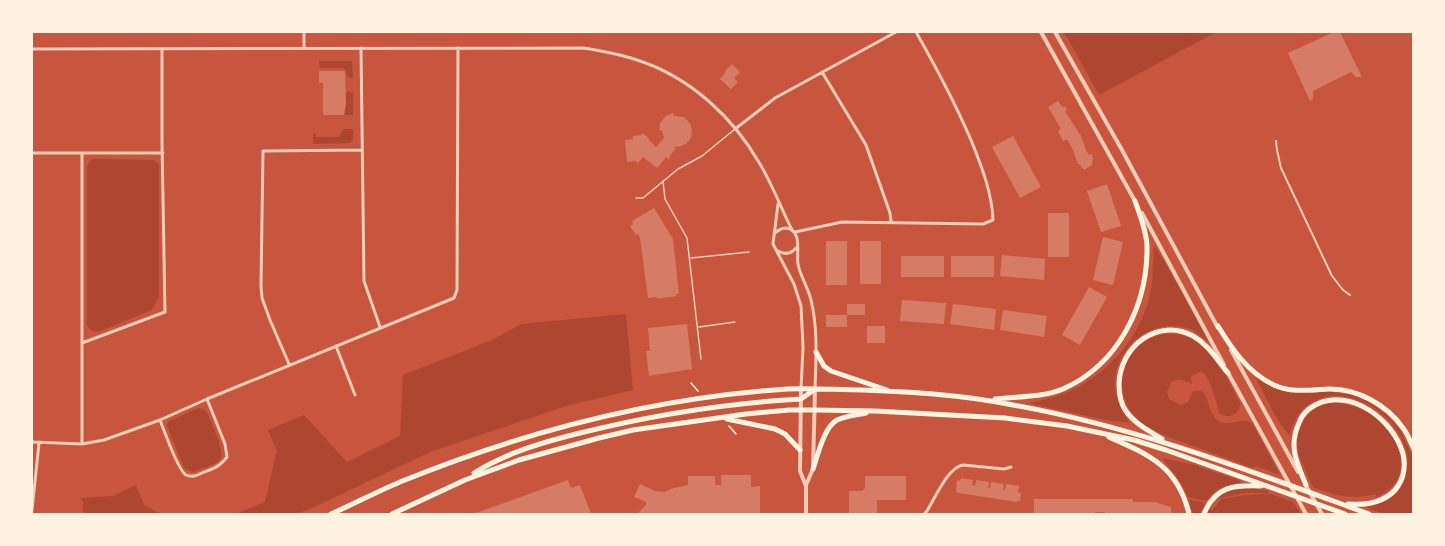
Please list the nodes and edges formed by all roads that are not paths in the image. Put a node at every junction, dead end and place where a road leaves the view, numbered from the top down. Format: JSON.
{"nodes":[{"id":1,"x":304,"y":32,"type":"edge"},
{"id":2,"x":896,"y":32,"type":"edge"},
{"id":3,"x":916,"y":32,"type":"edge"},
{"id":4,"x":1041,"y":32,"type":"edge"},
{"id":5,"x":1055,"y":32,"type":"edge"},
{"id":6,"x":304,"y":48,"type":"junction"},
{"id":7,"x":361,"y":48,"type":"junction"},
{"id":8,"x":458,"y":48,"type":"junction"},
{"id":9,"x":32,"y":49,"type":"edge"},
{"id":10,"x":162,"y":49,"type":"junction"},
{"id":11,"x":822,"y":72,"type":"junction"},
{"id":12,"x":735,"y":129,"type":"junction"},
{"id":13,"x":1276,"y":141,"type":"dead end"},
{"id":14,"x":361,"y":150,"type":"junction"},
{"id":15,"x":32,"y":153,"type":"edge"},
{"id":16,"x":82,"y":153,"type":"junction"},
{"id":17,"x":163,"y":153,"type":"junction"},
{"id":18,"x":663,"y":181,"type":"junction"},
{"id":19,"x":636,"y":198,"type":"dead end"},
{"id":20,"x":1135,"y":201,"type":"junction"},
{"id":21,"x":778,"y":203,"type":"junction"},
{"id":22,"x":891,"y":221,"type":"junction"},
{"id":23,"x":794,"y":231,"type":"junction"},
{"id":24,"x":773,"y":236,"type":"junction"},
{"id":25,"x":797,"y":246,"type":"junction"},
{"id":26,"x":777,"y":250,"type":"junction"},
{"id":27,"x":749,"y":252,"type":"dead end"},
{"id":28,"x":690,"y":258,"type":"junction"},
{"id":29,"x":1350,"y":295,"type":"dead end"},
{"id":30,"x":735,"y":322,"type":"dead end"},
{"id":31,"x":1218,"y":326,"type":"junction"},
{"id":32,"x":380,"y":327,"type":"junction"},
{"id":33,"x":698,"y":327,"type":"junction"},
{"id":34,"x":82,"y":343,"type":"junction"},
{"id":35,"x":336,"y":345,"type":"junction"},
{"id":36,"x":816,"y":352,"type":"junction"},
{"id":37,"x":701,"y":359,"type":"dead end"},
{"id":38,"x":289,"y":365,"type":"junction"},
{"id":39,"x":1228,"y":373,"type":"junction"},
{"id":40,"x":801,"y":389,"type":"junction"},
{"id":41,"x":815,"y":389,"type":"junction"},
{"id":42,"x":891,"y":391,"type":"junction"},
{"id":43,"x":355,"y":395,"type":"dead end"},
{"id":44,"x":207,"y":399,"type":"junction"},
{"id":45,"x":801,"y":399,"type":"junction"},
{"id":46,"x":988,"y":400,"type":"junction"},
{"id":47,"x":800,"y":410,"type":"junction"},
{"id":48,"x":814,"y":410,"type":"junction"},
{"id":49,"x":875,"y":411,"type":"junction"},
{"id":50,"x":708,"y":419,"type":"junction"},
{"id":51,"x":160,"y":420,"type":"junction"},
{"id":52,"x":1097,"y":432,"type":"junction"},
{"id":53,"x":32,"y":442,"type":"edge"},
{"id":54,"x":39,"y":443,"type":"junction"},
{"id":55,"x":1169,"y":443,"type":"junction"},
{"id":56,"x":82,"y":444,"type":"junction"},
{"id":57,"x":1413,"y":449,"type":"edge"},
{"id":58,"x":800,"y":450,"type":"junction"},
{"id":59,"x":1011,"y":467,"type":"dead end"},
{"id":60,"x":813,"y":469,"type":"junction"},
{"id":61,"x":465,"y":480,"type":"junction"},
{"id":62,"x":1306,"y":485,"type":"junction"},
{"id":63,"x":806,"y":486,"type":"junction"},
{"id":64,"x":1267,"y":486,"type":"junction"},
{"id":65,"x":1338,"y":503,"type":"junction"},
{"id":66,"x":32,"y":510,"type":"edge"},
{"id":67,"x":332,"y":514,"type":"edge"},
{"id":68,"x":392,"y":514,"type":"edge"},
{"id":69,"x":806,"y":514,"type":"edge"},
{"id":70,"x":924,"y":514,"type":"edge"},
{"id":71,"x":1189,"y":514,"type":"edge"},
{"id":72,"x":1204,"y":514,"type":"edge"},
{"id":73,"x":1306,"y":514,"type":"edge"},
{"id":74,"x":1322,"y":514,"type":"edge"},
{"id":75,"x":1344,"y":514,"type":"edge"},
{"id":76,"x":1369,"y":514,"type":"edge"}],
"edges":[{"from":1,"to":6,"type":"street"},
{"from":2,"to":11,"type":"street"},
{"from":3,"to":22,"type":"street"},
{"from":4,"to":20,"type":"street"},
{"from":5,"to":31,"type":"street"},
{"from":6,"to":7,"type":"street"},
{"from":6,"to":10,"type":"street"},
{"from":7,"to":8,"type":"street"},
{"from":7,"to":14,"type":"street"},
{"from":8,"to":12,"type":"street"},
{"from":8,"to":32,"type":"street"},
{"from":9,"to":10,"type":"street"},
{"from":10,"to":17,"type":"street"},
{"from":11,"to":12,"type":"street"},
{"from":11,"to":22,"type":"street"},
{"from":12,"to":18,"type":"lane"},
{"from":12,"to":21,"type":"street"},
{"from":13,"to":29,"type":"street"},
{"from":14,"to":32,"type":"street"},
{"from":14,"to":38,"type":"street"},
{"from":15,"to":16,"type":"street"},
{"from":16,"to":17,"type":"street"},
{"from":16,"to":34,"type":"street"},
{"from":17,"to":34,"type":"street"},
{"from":18,"to":19,"type":"lane"},
{"from":18,"to":28,"type":"lane"},
{"from":20,"to":39,"type":"street"},
{"from":20,"to":46,"type":"highway"},
{"from":21,"to":23,"type":"street"},
{"from":21,"to":24,"type":"street"},
{"from":22,"to":23,"type":"street"},
{"from":23,"to":24,"type":"street"},
{"from":23,"to":25,"type":"street"},
{"from":24,"to":26,"type":"street"},
{"from":25,"to":26,"type":"street"},
{"from":25,"to":36,"type":"street"},
{"from":26,"to":40,"type":"street"},
{"from":27,"to":28,"type":"lane"},
{"from":28,"to":33,"type":"lane"},
{"from":30,"to":33,"type":"lane"},
{"from":31,"to":57,"type":"highway"},
{"from":31,"to":62,"type":"street"},
{"from":32,"to":35,"type":"street"},
{"from":33,"to":37,"type":"lane"},
{"from":34,"to":56,"type":"street"},
{"from":35,"to":38,"type":"street"},
{"from":35,"to":43,"type":"street"},
{"from":36,"to":41,"type":"street"},
{"from":36,"to":42,"type":"highway"},
{"from":38,"to":44,"type":"street"},
{"from":39,"to":55,"type":"highway"},
{"from":39,"to":73,"type":"street"},
{"from":40,"to":41,"type":"highway"},
{"from":40,"to":45,"type":"street"},
{"from":40,"to":67,"type":"highway"},
{"from":41,"to":42,"type":"highway"},
{"from":41,"to":45,"type":"highway"},
{"from":41,"to":48,"type":"street"},
{"from":42,"to":46,"type":"highway"},
{"from":44,"to":51,"type":"street"},
{"from":44,"to":51,"type":"street"},
{"from":45,"to":47,"type":"street"},
{"from":45,"to":61,"type":"highway"},
{"from":46,"to":55,"type":"highway"},
{"from":47,"to":48,"type":"highway"},
{"from":47,"to":50,"type":"highway"},
{"from":47,"to":58,"type":"street"},
{"from":48,"to":49,"type":"highway"},
{"from":48,"to":60,"type":"street"},
{"from":49,"to":52,"type":"highway"},
{"from":49,"to":60,"type":"highway"},
{"from":50,"to":58,"type":"highway"},
{"from":50,"to":61,"type":"highway"},
{"from":51,"to":56,"type":"street"},
{"from":52,"to":64,"type":"highway"},
{"from":52,"to":71,"type":"highway"},
{"from":53,"to":54,"type":"street"},
{"from":54,"to":56,"type":"street"},
{"from":54,"to":66,"type":"street"},
{"from":55,"to":65,"type":"highway"},
{"from":58,"to":63,"type":"street"},
{"from":59,"to":70,"type":"street"},
{"from":60,"to":63,"type":"street"},
{"from":61,"to":68,"type":"highway"},
{"from":62,"to":65,"type":"highway"},
{"from":62,"to":74,"type":"street"},
{"from":63,"to":69,"type":"street"},
{"from":64,"to":72,"type":"highway"},
{"from":64,"to":75,"type":"highway"},
{"from":65,"to":76,"type":"highway"}]}
